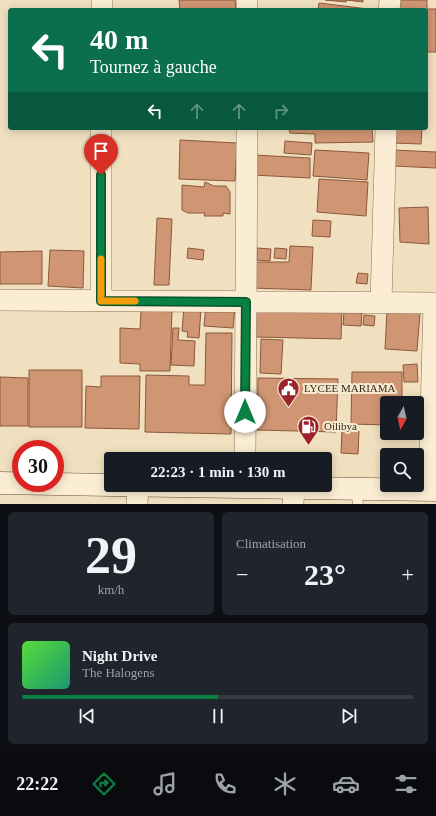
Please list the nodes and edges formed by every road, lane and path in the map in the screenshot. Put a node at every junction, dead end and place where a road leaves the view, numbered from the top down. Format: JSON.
{"nodes":[{"id":1,"x":102,"y":130,"type":"edge"},
{"id":2,"x":246,"y":130,"type":"edge"},
{"id":3,"x":386,"y":130,"type":"edge"},
{"id":4,"x":0,"y":300,"type":"edge"},
{"id":5,"x":101,"y":301,"type":"junction"},
{"id":6,"x":246,"y":302,"type":"junction"},
{"id":7,"x":381,"y":303,"type":"junction"},
{"id":8,"x":435,"y":303,"type":"edge"},
{"id":9,"x":245,"y":452,"type":"edge"},
{"id":10,"x":0,"y":483,"type":"edge"},
{"id":11,"x":104,"y":485,"type":"edge"},
{"id":12,"x":432,"y":490,"type":"edge"},
{"id":13,"x":138,"y":492,"type":"edge"},
{"id":14,"x":274,"y":492,"type":"edge"},
{"id":15,"x":294,"y":496,"type":"edge"},
{"id":16,"x":357,"y":497,"type":"edge"},
{"id":17,"x":137,"y":504,"type":"edge"}],
"edges":[{"from":1,"to":5,"type":"street"},
{"from":2,"to":6,"type":"street"},
{"from":3,"to":7,"type":"street"},
{"from":4,"to":5,"type":"street"},
{"from":5,"to":6,"type":"street"},
{"from":6,"to":7,"type":"street"},
{"from":6,"to":9,"type":"street"},
{"from":7,"to":8,"type":"street"},
{"from":8,"to":12,"type":"street"},
{"from":10,"to":11,"type":"main road"},
{"from":12,"to":16,"type":"main road"},
{"from":13,"to":17,"type":"street"},
{"from":14,"to":15,"type":"main road"},
{"from":15,"to":16,"type":"main road"}]}
